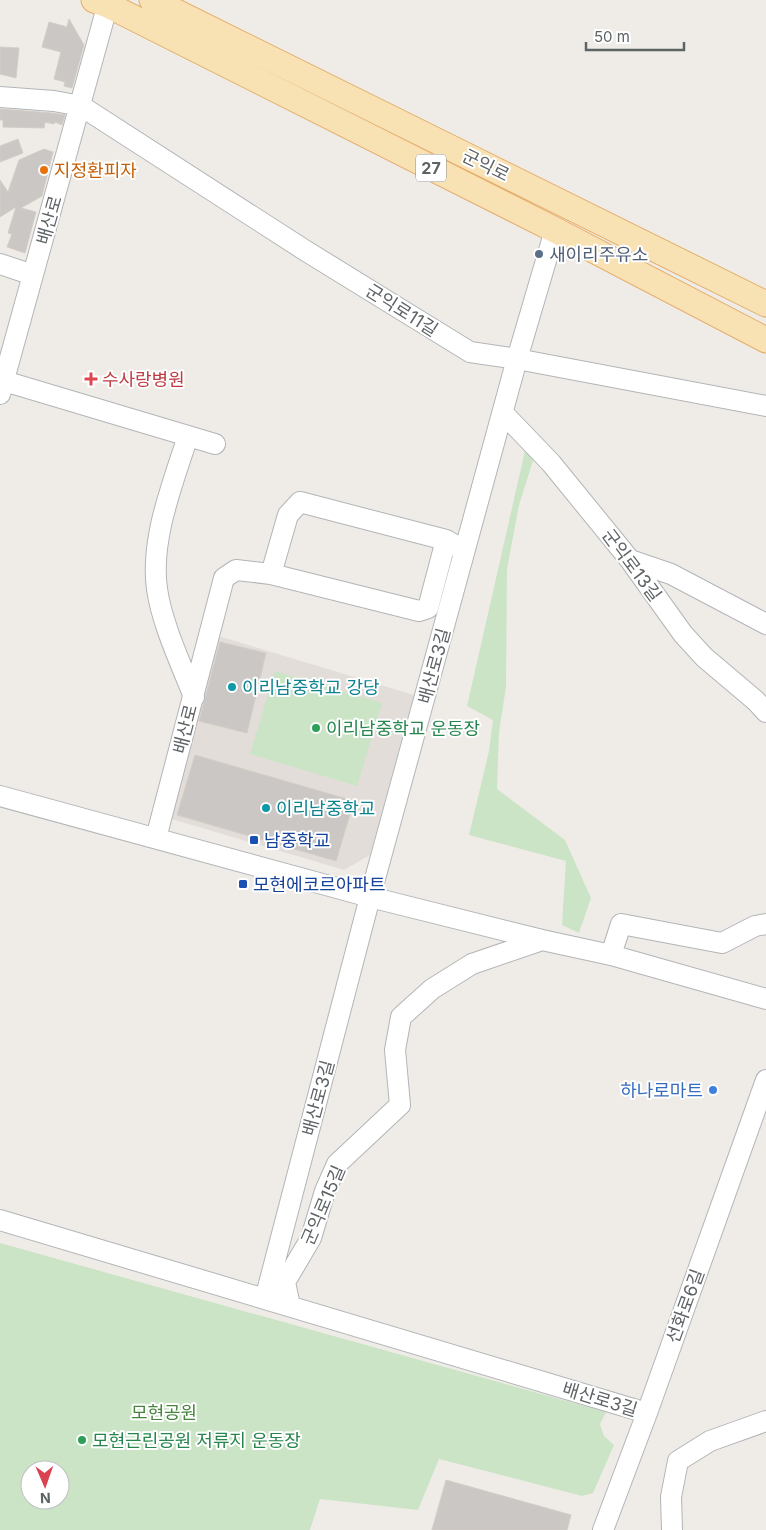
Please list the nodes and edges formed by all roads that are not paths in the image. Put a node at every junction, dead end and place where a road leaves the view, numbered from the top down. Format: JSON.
{"nodes":[{"id":1,"x":152,"y":0,"type":"edge"},
{"id":2,"x":104,"y":2,"type":"edge"},
{"id":3,"x":0,"y":97,"type":"edge"},
{"id":4,"x":81,"y":106,"type":"junction"},
{"id":5,"x":555,"y":230,"type":"junction"},
{"id":6,"x":0,"y":264,"type":"edge"},
{"id":7,"x":33,"y":275,"type":"junction"},
{"id":8,"x":766,"y":304,"type":"edge"},
{"id":9,"x":766,"y":340,"type":"edge"},
{"id":10,"x":517,"y":359,"type":"junction"},
{"id":11,"x":2,"y":388,"type":"edge"},
{"id":12,"x":766,"y":406,"type":"edge"},
{"id":13,"x":502,"y":413,"type":"junction"},
{"id":14,"x":188,"y":436,"type":"junction"},
{"id":15,"x":215,"y":444,"type":"dead end"},
{"id":16,"x":446,"y":540,"type":"junction"},
{"id":17,"x":466,"y":551,"type":"junction"},
{"id":18,"x":630,"y":560,"type":"junction"},
{"id":19,"x":271,"y":574,"type":"junction"},
{"id":20,"x":766,"y":624,"type":"edge"},
{"id":21,"x":194,"y":698,"type":"junction"},
{"id":22,"x":766,"y":712,"type":"edge"},
{"id":23,"x":0,"y":796,"type":"edge"},
{"id":24,"x":156,"y":838,"type":"junction"},
{"id":25,"x":370,"y":897,"type":"junction"},
{"id":26,"x":766,"y":924,"type":"edge"},
{"id":27,"x":542,"y":940,"type":"junction"},
{"id":28,"x":612,"y":954,"type":"junction"},
{"id":29,"x":766,"y":999,"type":"edge"},
{"id":30,"x":766,"y":1080,"type":"edge"},
{"id":31,"x":0,"y":1220,"type":"edge"},
{"id":32,"x":265,"y":1299,"type":"junction"},
{"id":33,"x":290,"y":1306,"type":"junction"},
{"id":34,"x":647,"y":1413,"type":"junction"},
{"id":35,"x":766,"y":1421,"type":"edge"},
{"id":36,"x":603,"y":1530,"type":"edge"},
{"id":37,"x":672,"y":1530,"type":"edge"}],
"edges":[{"from":1,"to":8,"type":"main road","name":"군익로","number":"27"},
{"from":2,"to":4,"type":"street","name":"배산로"},
{"from":2,"to":5,"type":"main road","name":"군익로","number":"27"},
{"from":3,"to":4,"type":"street"},
{"from":4,"to":7,"type":"street","name":"배산로"},
{"from":4,"to":10,"type":"street","name":"군익로11길"},
{"from":5,"to":9,"type":"main road","name":"군익로","number":"27"},
{"from":5,"to":10,"type":"street"},
{"from":6,"to":7,"type":"street"},
{"from":7,"to":11,"type":"street","name":"배산로"},
{"from":10,"to":12,"type":"street","name":"군익로11길"},
{"from":10,"to":13,"type":"street","name":"배산로3길"},
{"from":11,"to":14,"type":"street","name":"배산로"},
{"from":13,"to":17,"type":"street","name":"배산로3길"},
{"from":13,"to":18,"type":"street","name":"군익로13길"},
{"from":14,"to":15,"type":"street","name":"배산로"},
{"from":14,"to":21,"type":"street","name":"배산로"},
{"from":16,"to":17,"type":"street"},
{"from":16,"to":19,"type":"street"},
{"from":16,"to":19,"type":"street","name":"배산로3길"},
{"from":17,"to":25,"type":"street","name":"배산로3길"},
{"from":18,"to":20,"type":"street"},
{"from":18,"to":22,"type":"street","name":"군익로13길"},
{"from":19,"to":21,"type":"street","name":"배산로3길"},
{"from":21,"to":24,"type":"street","name":"배산로"},
{"from":23,"to":24,"type":"street"},
{"from":24,"to":25,"type":"street"},
{"from":25,"to":27,"type":"street"},
{"from":25,"to":32,"type":"street","name":"배산로3길"},
{"from":26,"to":28,"type":"street"},
{"from":27,"to":28,"type":"street"},
{"from":27,"to":33,"type":"street","name":"군익로15길"},
{"from":28,"to":29,"type":"street"},
{"from":30,"to":34,"type":"street","name":"선화로6길"},
{"from":31,"to":32,"type":"street","name":"배산로3길"},
{"from":32,"to":33,"type":"street","name":"배산로3길"},
{"from":33,"to":34,"type":"street","name":"배산로3길"},
{"from":34,"to":36,"type":"street","name":"선화로6길"},
{"from":35,"to":37,"type":"street"}]}
